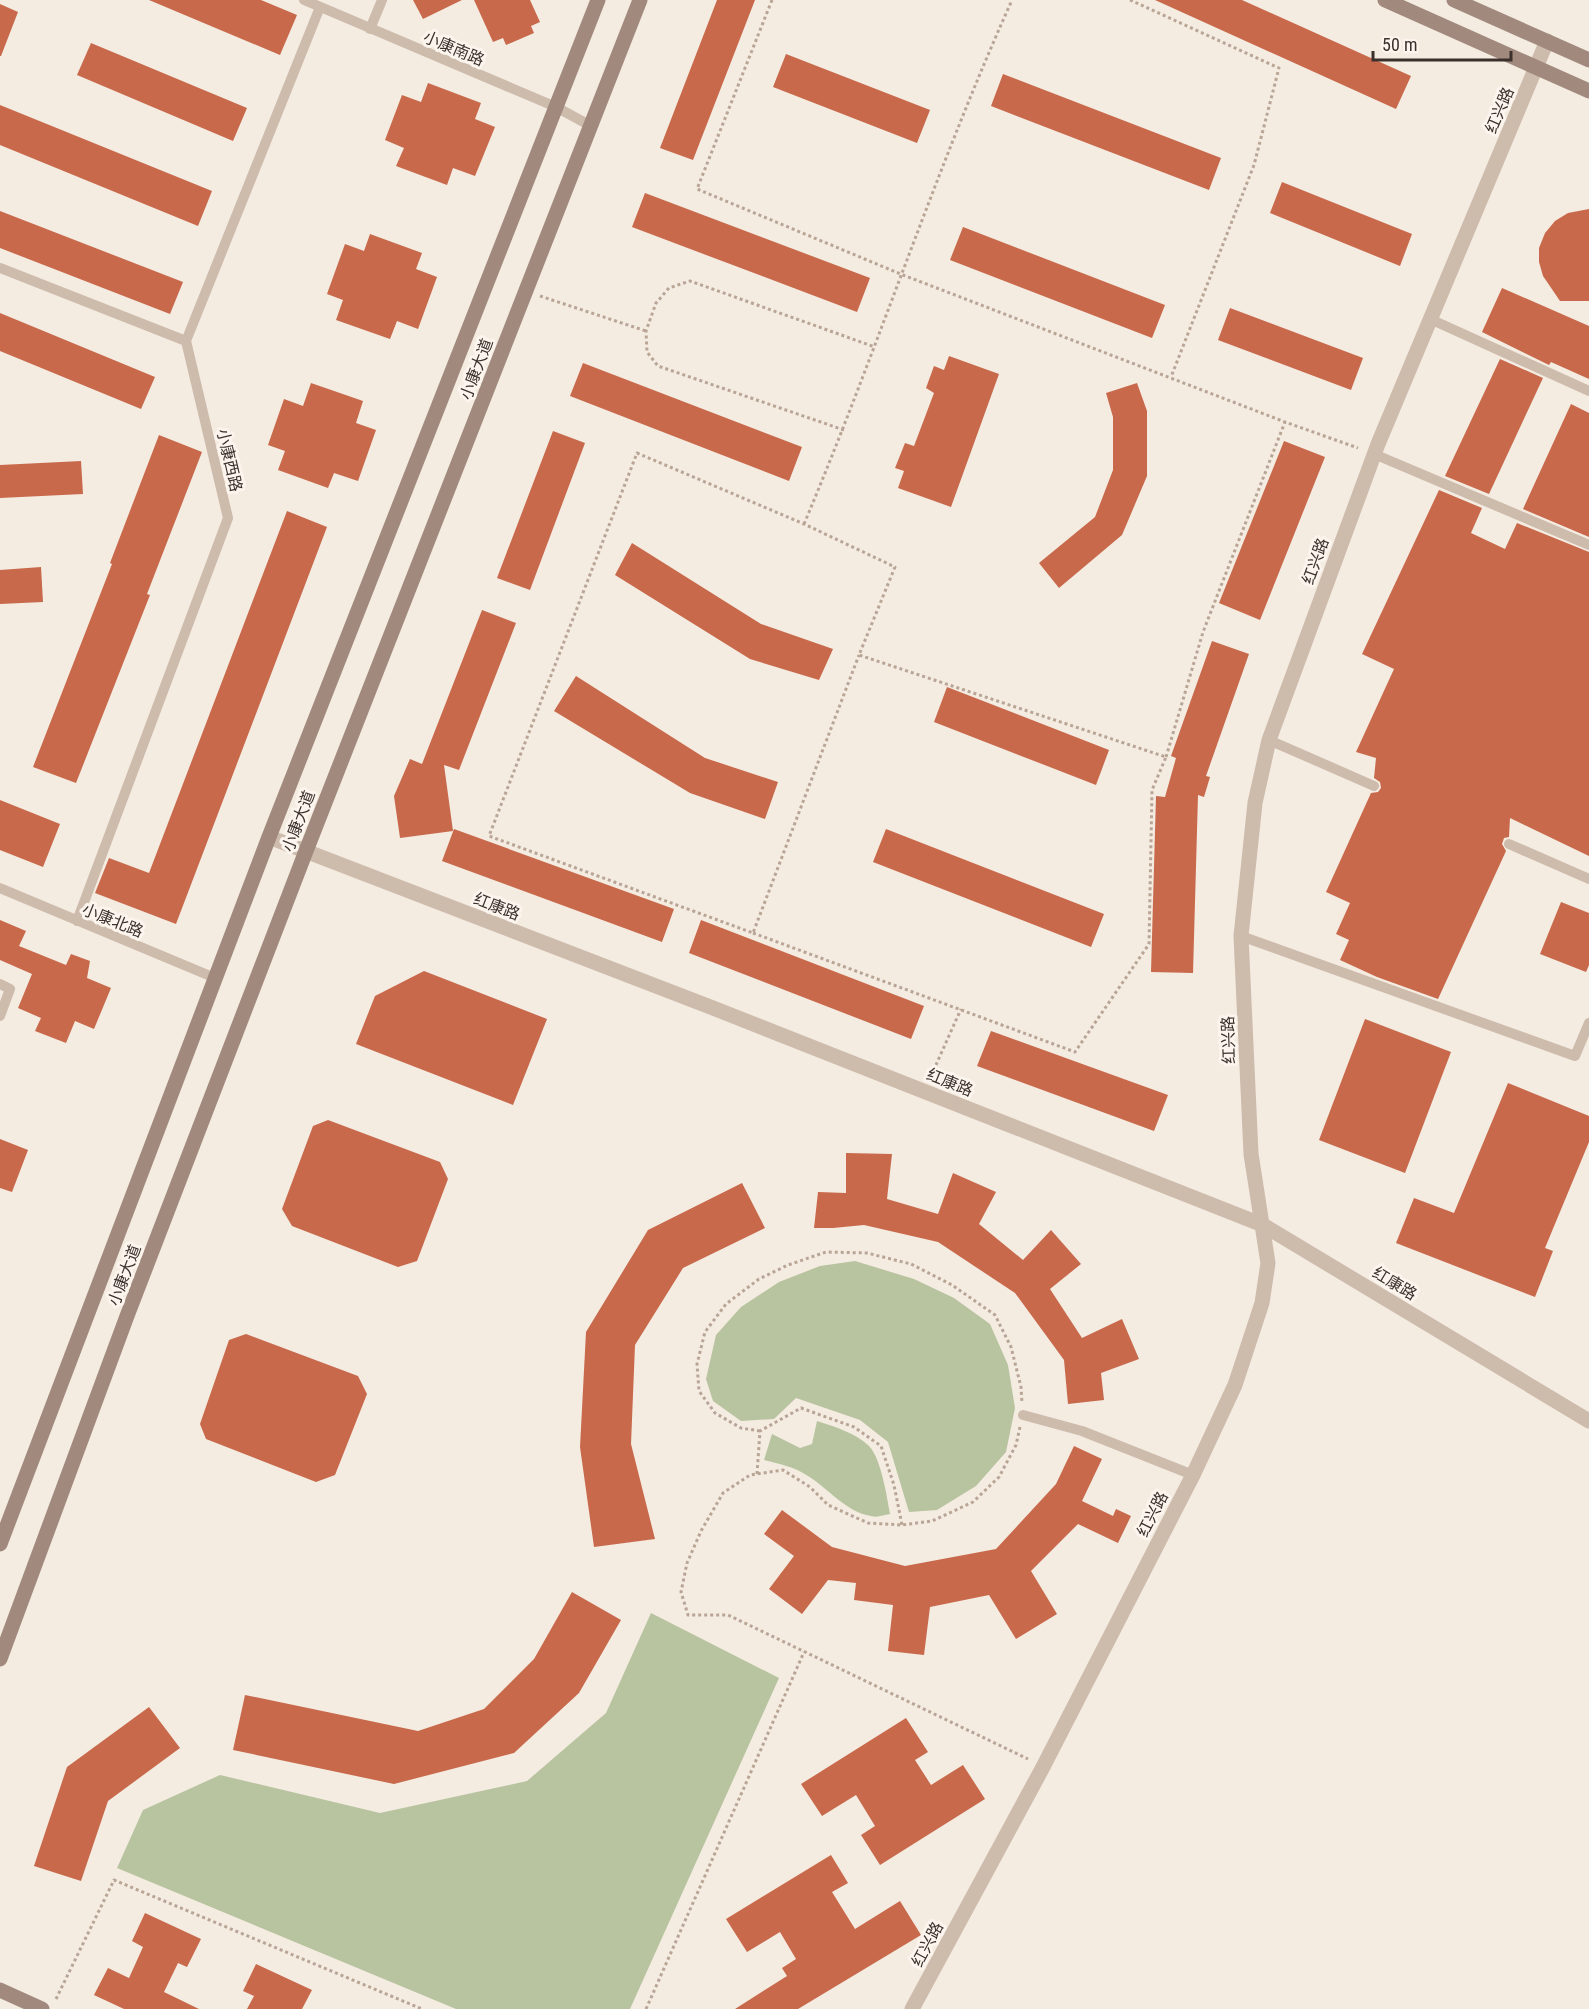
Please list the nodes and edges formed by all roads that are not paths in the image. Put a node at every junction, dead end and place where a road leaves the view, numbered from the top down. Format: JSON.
{"nodes":[{"id":1,"x":304,"y":0,"type":"edge"},
{"id":2,"x":382,"y":0,"type":"edge"},
{"id":3,"x":598,"y":0,"type":"edge"},
{"id":4,"x":640,"y":0,"type":"edge"},
{"id":5,"x":1385,"y":0,"type":"edge"},
{"id":6,"x":1454,"y":0,"type":"edge"},
{"id":7,"x":320,"y":7,"type":"junction"},
{"id":8,"x":370,"y":29,"type":"junction"},
{"id":9,"x":1547,"y":41,"type":"junction"},
{"id":10,"x":1589,"y":60,"type":"edge"},
{"id":11,"x":1536,"y":67,"type":"junction"},
{"id":12,"x":1589,"y":91,"type":"edge"},
{"id":13,"x":556,"y":107,"type":"junction"},
{"id":14,"x":591,"y":126,"type":"junction"},
{"id":15,"x":0,"y":268,"type":"edge"},
{"id":16,"x":1430,"y":319,"type":"junction"},
{"id":17,"x":186,"y":341,"type":"junction"},
{"id":18,"x":1589,"y":391,"type":"edge"},
{"id":19,"x":1374,"y":453,"type":"junction"},
{"id":20,"x":1589,"y":545,"type":"edge"},
{"id":21,"x":1269,"y":740,"type":"junction"},
{"id":22,"x":1374,"y":786,"type":"dead end"},
{"id":23,"x":269,"y":837,"type":"junction"},
{"id":24,"x":1509,"y":844,"type":"dead end"},
{"id":25,"x":306,"y":851,"type":"junction"},
{"id":26,"x":1589,"y":879,"type":"edge"},
{"id":27,"x":0,"y":888,"type":"edge"},
{"id":28,"x":77,"y":921,"type":"junction"},
{"id":29,"x":1241,"y":936,"type":"junction"},
{"id":30,"x":215,"y":978,"type":"junction"},
{"id":31,"x":0,"y":984,"type":"edge"},
{"id":32,"x":0,"y":1016,"type":"edge"},
{"id":33,"x":1589,"y":1023,"type":"edge"},
{"id":34,"x":1263,"y":1225,"type":"junction"},
{"id":35,"x":1023,"y":1414,"type":"road end"},
{"id":36,"x":1589,"y":1421,"type":"edge"},
{"id":37,"x":1193,"y":1475,"type":"junction"},
{"id":38,"x":0,"y":1544,"type":"edge"},
{"id":39,"x":5,"y":1630,"type":"edge"},
{"id":40,"x":0,"y":1659,"type":"edge"},
{"id":41,"x":0,"y":1990,"type":"edge"},
{"id":42,"x":42,"y":2009,"type":"edge"},
{"id":43,"x":912,"y":2009,"type":"edge"}],
"edges":[{"from":1,"to":7,"type":"lane","name":"小康南路"},
{"from":2,"to":8,"type":"lane"},
{"from":3,"to":13,"type":"main road","name":"小康大道"},
{"from":4,"to":14,"type":"main road","name":"小康大道"},
{"from":5,"to":11,"type":"main road"},
{"from":6,"to":9,"type":"main road"},
{"from":7,"to":8,"type":"lane","name":"小康南路"},
{"from":7,"to":17,"type":"lane"},
{"from":8,"to":13,"type":"lane","name":"小康南路"},
{"from":9,"to":10,"type":"main road"},
{"from":9,"to":11,"type":"street","name":"红兴路"},
{"from":11,"to":12,"type":"main road"},
{"from":11,"to":16,"type":"street","name":"红兴路"},
{"from":13,"to":14,"type":"lane","name":"小康南路"},
{"from":13,"to":23,"type":"main road","name":"小康大道"},
{"from":14,"to":25,"type":"main road","name":"小康大道"},
{"from":15,"to":17,"type":"lane"},
{"from":16,"to":18,"type":"lane"},
{"from":16,"to":19,"type":"street","name":"红兴路"},
{"from":17,"to":28,"type":"lane","name":"小康西路"},
{"from":19,"to":20,"type":"lane"},
{"from":19,"to":21,"type":"street","name":"红兴路"},
{"from":21,"to":22,"type":"lane"},
{"from":21,"to":29,"type":"street","name":"红兴路"},
{"from":23,"to":25,"type":"street","name":"红康路"},
{"from":23,"to":30,"type":"main road","name":"小康大道"},
{"from":24,"to":26,"type":"lane"},
{"from":25,"to":34,"type":"street","name":"红康路"},
{"from":25,"to":39,"type":"main road","name":"小康大道"},
{"from":27,"to":28,"type":"lane","name":"小康北路"},
{"from":28,"to":30,"type":"lane","name":"小康北路"},
{"from":29,"to":33,"type":"lane"},
{"from":29,"to":34,"type":"street","name":"红兴路"},
{"from":30,"to":38,"type":"main road","name":"小康大道"},
{"from":31,"to":32,"type":"lane"},
{"from":34,"to":36,"type":"street","name":"红康路"},
{"from":34,"to":37,"type":"street","name":"红兴路"},
{"from":35,"to":37,"type":"lane"},
{"from":37,"to":43,"type":"street","name":"红兴路"},
{"from":39,"to":40,"type":"main road","name":"小康大道"},
{"from":41,"to":42,"type":"main road"}]}
